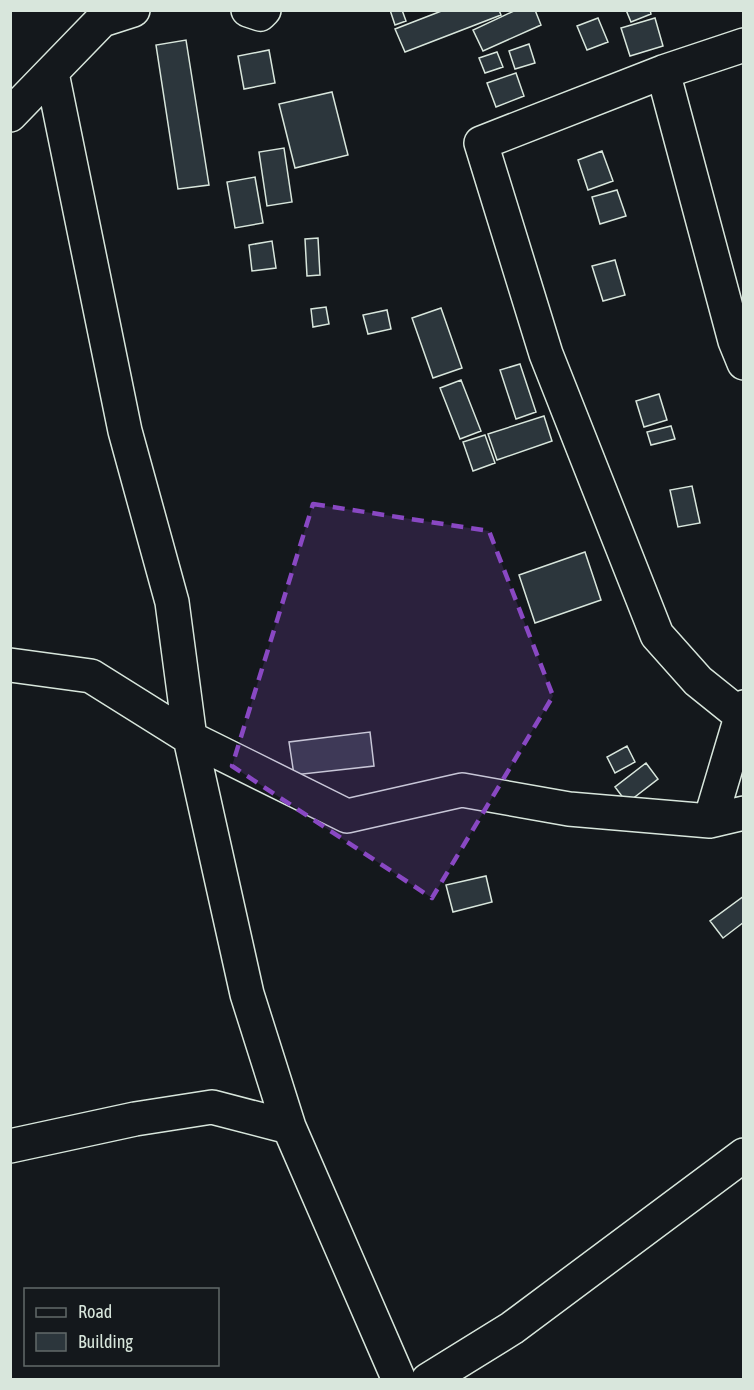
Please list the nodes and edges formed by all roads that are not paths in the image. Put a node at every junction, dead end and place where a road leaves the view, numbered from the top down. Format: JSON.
{"nodes":[{"id":1,"x":133,"y":10,"type":"edge"},
{"id":2,"x":248,"y":10,"type":"edge"},
{"id":3,"x":264,"y":10,"type":"edge"},
{"id":4,"x":744,"y":45,"type":"edge"},
{"id":5,"x":663,"y":72,"type":"junction"},
{"id":6,"x":52,"y":73,"type":"junction"},
{"id":7,"x":10,"y":116,"type":"edge"},
{"id":8,"x":744,"y":363,"type":"edge"},
{"id":9,"x":10,"y":665,"type":"edge"},
{"id":10,"x":742,"y":713,"type":"edge"},
{"id":11,"x":190,"y":738,"type":"junction"},
{"id":12,"x":744,"y":813,"type":"edge"},
{"id":13,"x":710,"y":821,"type":"junction"},
{"id":14,"x":289,"y":1127,"type":"junction"},
{"id":15,"x":10,"y":1146,"type":"edge"},
{"id":16,"x":744,"y":1155,"type":"edge"},
{"id":17,"x":399,"y":1380,"type":"edge"},
{"id":18,"x":428,"y":1380,"type":"edge"}],
"edges":[{"from":1,"to":6,"type":"street"},
{"from":2,"to":3,"type":"street"},
{"from":4,"to":5,"type":"street"},
{"from":5,"to":8,"type":"street"},
{"from":5,"to":10,"type":"street"},
{"from":6,"to":7,"type":"street"},
{"from":6,"to":11,"type":"street"},
{"from":9,"to":11,"type":"street"},
{"from":10,"to":13,"type":"street"},
{"from":11,"to":13,"type":"street"},
{"from":11,"to":14,"type":"street"},
{"from":12,"to":13,"type":"street"},
{"from":14,"to":15,"type":"street"},
{"from":14,"to":17,"type":"street"},
{"from":16,"to":18,"type":"street"}]}
